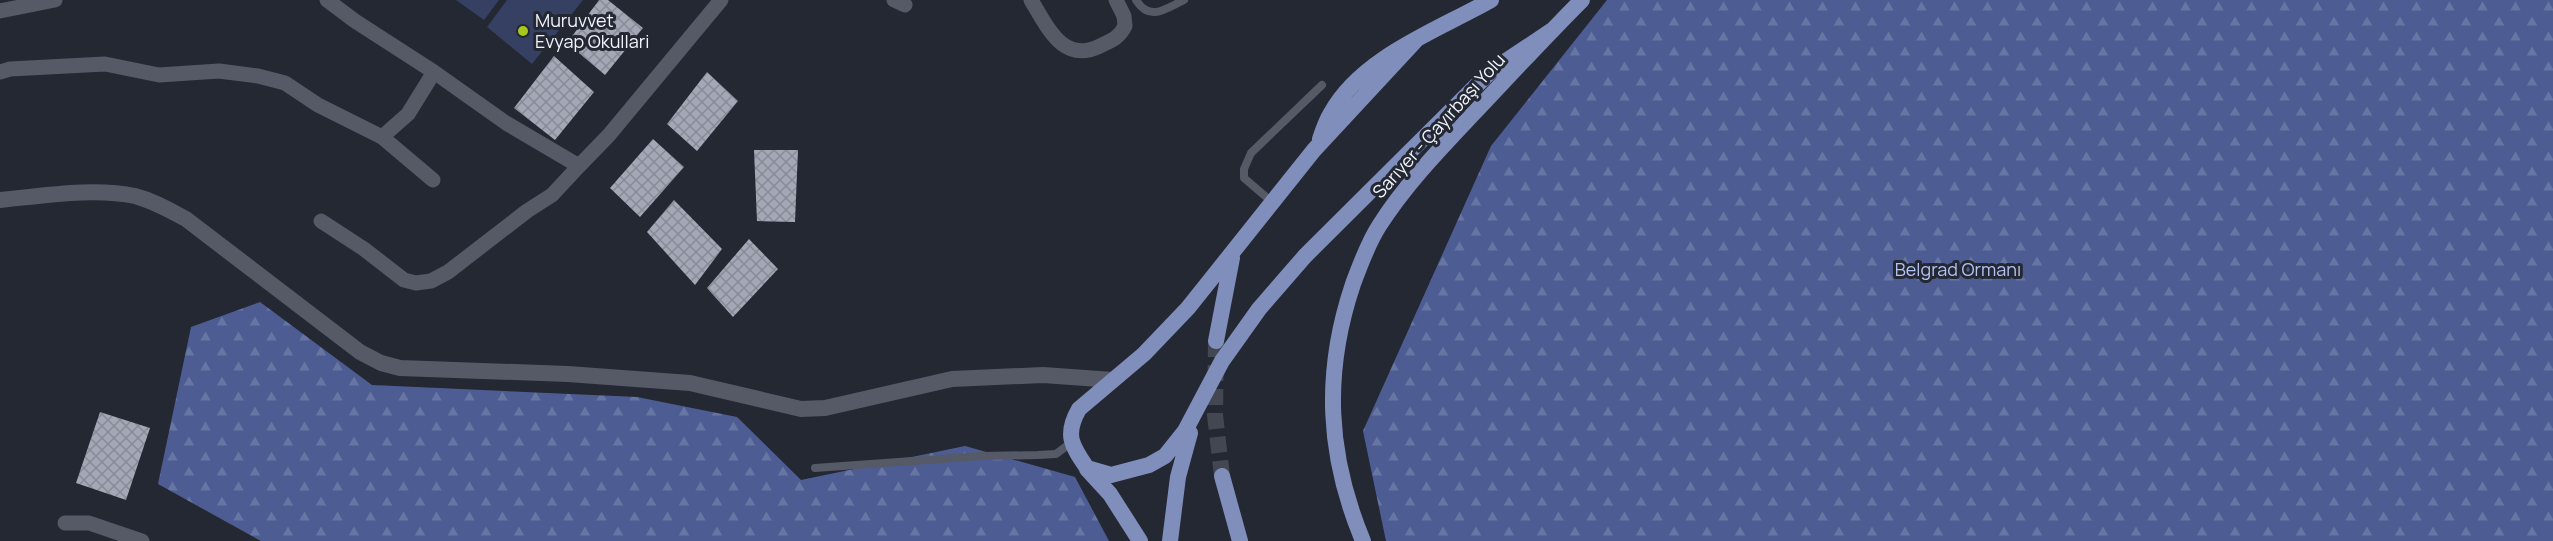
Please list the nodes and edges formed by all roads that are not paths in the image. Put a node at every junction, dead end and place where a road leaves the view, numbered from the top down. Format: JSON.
{"nodes":[{"id":1,"x":55,"y":0,"type":"edge"},
{"id":2,"x":327,"y":0,"type":"edge"},
{"id":3,"x":721,"y":0,"type":"edge"},
{"id":4,"x":1031,"y":0,"type":"edge"},
{"id":5,"x":1116,"y":0,"type":"edge"},
{"id":6,"x":1136,"y":0,"type":"edge"},
{"id":7,"x":1184,"y":0,"type":"edge"},
{"id":8,"x":1491,"y":0,"type":"edge"},
{"id":9,"x":1582,"y":0,"type":"edge"},
{"id":10,"x":0,"y":11,"type":"edge"},
{"id":11,"x":1551,"y":31,"type":"junction"},
{"id":12,"x":0,"y":72,"type":"edge"},
{"id":13,"x":434,"y":72,"type":"junction"},
{"id":14,"x":1322,"y":85,"type":"dead end"},
{"id":15,"x":382,"y":137,"type":"junction"},
{"id":16,"x":579,"y":166,"type":"junction"},
{"id":17,"x":433,"y":180,"type":"dead end"},
{"id":18,"x":0,"y":200,"type":"edge"},
{"id":19,"x":1273,"y":203,"type":"junction"},
{"id":20,"x":321,"y":221,"type":"dead end"},
{"id":21,"x":1233,"y":255,"type":"junction"},
{"id":22,"x":1216,"y":341,"type":"tunnel mouth"},
{"id":23,"x":1113,"y":380,"type":"junction"},
{"id":24,"x":1204,"y":392,"type":"junction"},
{"id":25,"x":1072,"y":442,"type":"junction"},
{"id":26,"x":814,"y":468,"type":"dead end"},
{"id":27,"x":1087,"y":468,"type":"junction"},
{"id":28,"x":1222,"y":476,"type":"tunnel mouth"},
{"id":29,"x":64,"y":523,"type":"dead end"},
{"id":30,"x":142,"y":541,"type":"edge"},
{"id":31,"x":1140,"y":541,"type":"edge"},
{"id":32,"x":1170,"y":541,"type":"edge"},
{"id":33,"x":1240,"y":541,"type":"edge"},
{"id":34,"x":1362,"y":541,"type":"edge"}],
"edges":[{"from":1,"to":10,"type":"street"},
{"from":2,"to":13,"type":"street"},
{"from":3,"to":16,"type":"street"},
{"from":4,"to":5,"type":"street"},
{"from":6,"to":7,"type":"lane"},
{"from":8,"to":19,"type":"main road"},
{"from":9,"to":11,"type":"main road","name":"Sarıyer - Çayırbaşı Yolu"},
{"from":11,"to":24,"type":"main road"},
{"from":11,"to":34,"type":"main road","name":"Sarıyer - Çayırbaşı Yolu"},
{"from":12,"to":15,"type":"street"},
{"from":13,"to":15,"type":"street"},
{"from":13,"to":16,"type":"street"},
{"from":14,"to":19,"type":"lane"},
{"from":15,"to":17,"type":"street"},
{"from":16,"to":20,"type":"street"},
{"from":18,"to":23,"type":"street"},
{"from":19,"to":21,"type":"main road"},
{"from":21,"to":22,"type":"main road"},
{"from":21,"to":23,"type":"main road"},
{"from":23,"to":25,"type":"main road"},
{"from":24,"to":27,"type":"main road"},
{"from":24,"to":32,"type":"main road"},
{"from":25,"to":26,"type":"lane"},
{"from":25,"to":27,"type":"main road"},
{"from":27,"to":31,"type":"main road"},
{"from":28,"to":33,"type":"main road"},
{"from":29,"to":30,"type":"street"}]}
